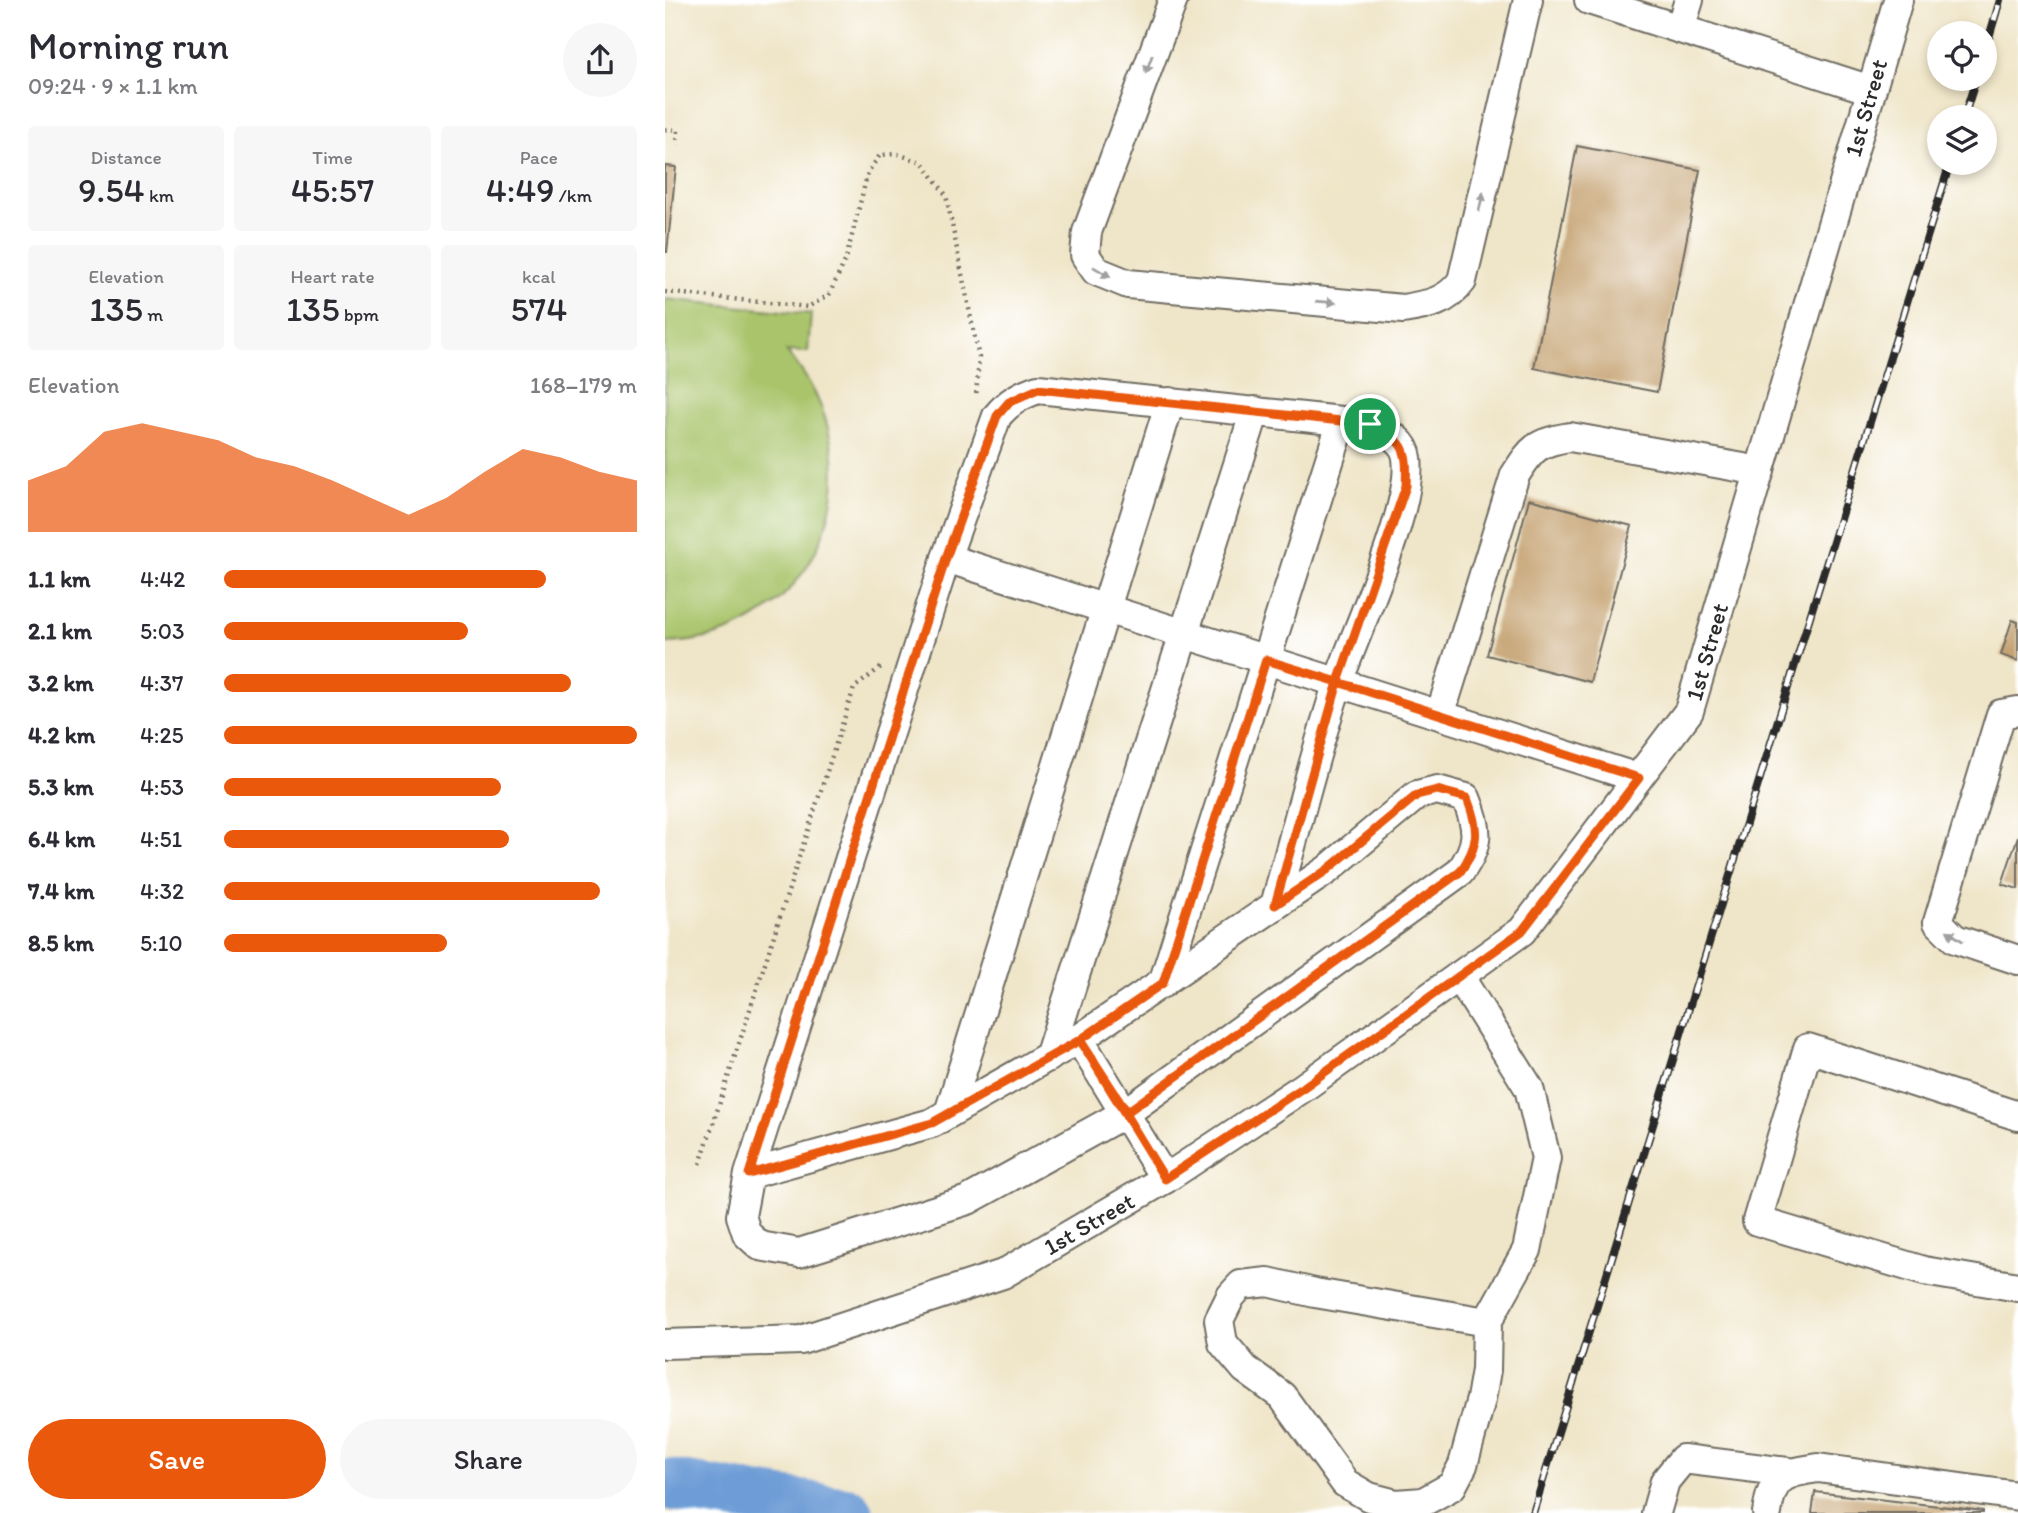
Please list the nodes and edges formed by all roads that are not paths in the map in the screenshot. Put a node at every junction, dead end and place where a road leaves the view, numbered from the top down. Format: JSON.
{"nodes":[{"id":1,"x":1173,"y":0,"type":"edge"},
{"id":2,"x":1528,"y":0,"type":"edge"},
{"id":3,"x":1589,"y":0,"type":"edge"},
{"id":4,"x":1689,"y":0,"type":"edge"},
{"id":5,"x":1898,"y":0,"type":"edge"},
{"id":6,"x":1680,"y":29,"type":"junction"},
{"id":7,"x":1871,"y":90,"type":"junction"},
{"id":8,"x":1179,"y":403,"type":"junction"},
{"id":9,"x":1255,"y":411,"type":"junction"},
{"id":10,"x":1342,"y":421,"type":"junction"},
{"id":11,"x":1760,"y":471,"type":"junction"},
{"id":12,"x":946,"y":558,"type":"junction"},
{"id":13,"x":1106,"y":609,"type":"junction"},
{"id":14,"x":1184,"y":634,"type":"junction"},
{"id":15,"x":1266,"y":660,"type":"junction"},
{"id":16,"x":1338,"y":682,"type":"junction"},
{"id":17,"x":2010,"y":713,"type":"edge"},
{"id":18,"x":1440,"y":715,"type":"junction"},
{"id":19,"x":1639,"y":778,"type":"junction"},
{"id":20,"x":1275,"y":905,"type":"junction"},
{"id":21,"x":2018,"y":960,"type":"edge"},
{"id":22,"x":1459,"y":976,"type":"junction"},
{"id":23,"x":1163,"y":983,"type":"junction"},
{"id":24,"x":1080,"y":1040,"type":"junction"},
{"id":25,"x":1049,"y":1057,"type":"junction"},
{"id":26,"x":1127,"y":1112,"type":"junction"},
{"id":27,"x":949,"y":1113,"type":"junction"},
{"id":28,"x":2018,"y":1116,"type":"edge"},
{"id":29,"x":749,"y":1174,"type":"junction"},
{"id":30,"x":1165,"y":1179,"type":"junction"},
{"id":31,"x":2018,"y":1287,"type":"edge"},
{"id":32,"x":1487,"y":1322,"type":"junction"},
{"id":33,"x":665,"y":1344,"type":"edge"},
{"id":34,"x":1788,"y":1472,"type":"junction"},
{"id":35,"x":2018,"y":1496,"type":"edge"},
{"id":36,"x":1656,"y":1513,"type":"edge"},
{"id":37,"x":1767,"y":1513,"type":"edge"}],
"edges":[{"from":1,"to":2,"type":"street","one_way":true},
{"from":3,"to":6,"type":"street"},
{"from":4,"to":6,"type":"street"},
{"from":5,"to":7,"type":"street","name":"1st Street"},
{"from":6,"to":7,"type":"street"},
{"from":7,"to":11,"type":"street","name":"1st Street"},
{"from":8,"to":9,"type":"street"},
{"from":8,"to":12,"type":"street"},
{"from":8,"to":13,"type":"street"},
{"from":9,"to":10,"type":"street"},
{"from":9,"to":14,"type":"street"},
{"from":10,"to":15,"type":"street"},
{"from":10,"to":16,"type":"street"},
{"from":11,"to":18,"type":"street"},
{"from":11,"to":19,"type":"street","name":"1st Street"},
{"from":12,"to":13,"type":"street"},
{"from":12,"to":29,"type":"street"},
{"from":13,"to":14,"type":"street"},
{"from":13,"to":27,"type":"street"},
{"from":14,"to":15,"type":"street"},
{"from":14,"to":25,"type":"street"},
{"from":15,"to":16,"type":"street"},
{"from":15,"to":23,"type":"street"},
{"from":16,"to":18,"type":"street"},
{"from":16,"to":20,"type":"street"},
{"from":21,"to":17,"type":"street","one_way":true},
{"from":18,"to":19,"type":"street"},
{"from":19,"to":22,"type":"street","name":"1st Street"},
{"from":20,"to":23,"type":"street"},
{"from":20,"to":26,"type":"street"},
{"from":22,"to":30,"type":"street","name":"1st Street"},
{"from":22,"to":32,"type":"street"},
{"from":23,"to":24,"type":"street"},
{"from":24,"to":25,"type":"street"},
{"from":24,"to":26,"type":"street"},
{"from":25,"to":27,"type":"street"},
{"from":26,"to":29,"type":"street"},
{"from":26,"to":30,"type":"street"},
{"from":27,"to":29,"type":"street"},
{"from":28,"to":31,"type":"street"},
{"from":30,"to":33,"type":"street","name":"1st Street"},
{"from":32,"to":32,"type":"street"},
{"from":34,"to":35,"type":"street"},
{"from":34,"to":36,"type":"street"},
{"from":34,"to":37,"type":"street"}]}
